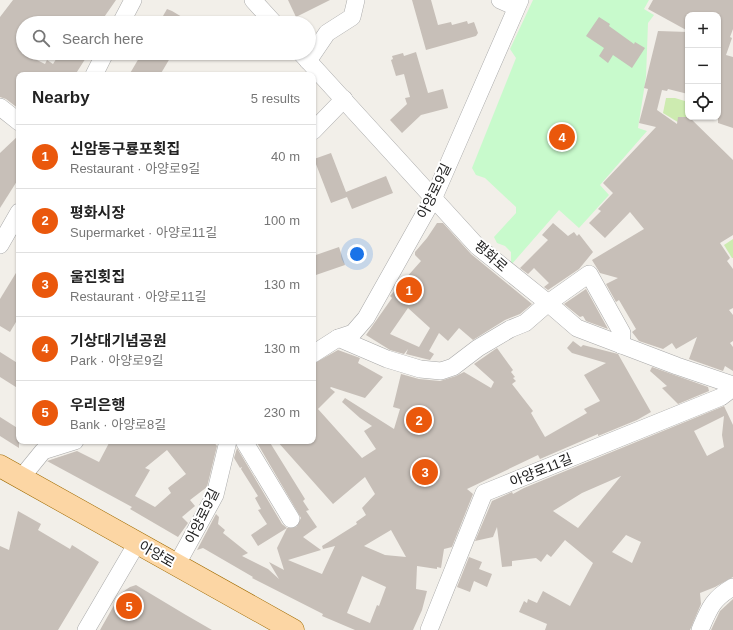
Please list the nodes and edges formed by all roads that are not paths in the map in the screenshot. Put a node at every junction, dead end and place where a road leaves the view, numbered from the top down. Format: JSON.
{"nodes":[{"id":1,"x":133,"y":0,"type":"edge"},
{"id":2,"x":253,"y":0,"type":"edge"},
{"id":3,"x":356,"y":0,"type":"edge"},
{"id":4,"x":500,"y":0,"type":"edge"},
{"id":5,"x":518,"y":4,"type":"edge"},
{"id":6,"x":125,"y":16,"type":"edge"},
{"id":7,"x":268,"y":16,"type":"edge"},
{"id":8,"x":316,"y":45,"type":"edge"},
{"id":9,"x":102,"y":60,"type":"edge"},
{"id":10,"x":308,"y":60,"type":"edge"},
{"id":11,"x":96,"y":72,"type":"edge"},
{"id":12,"x":344,"y":100,"type":"junction"},
{"id":13,"x":0,"y":107,"type":"edge"},
{"id":14,"x":16,"y":120,"type":"edge"},
{"id":15,"x":316,"y":128,"type":"edge"},
{"id":16,"x":434,"y":197,"type":"junction"},
{"id":17,"x":16,"y":220,"type":"edge"},
{"id":18,"x":0,"y":245,"type":"edge"},
{"id":19,"x":548,"y":303,"type":"junction"},
{"id":20,"x":338,"y":338,"type":"junction"},
{"id":21,"x":621,"y":344,"type":"junction"},
{"id":22,"x":316,"y":352,"type":"edge"},
{"id":23,"x":732,"y":392,"type":"edge"},
{"id":24,"x":65,"y":444,"type":"edge"},
{"id":25,"x":227,"y":444,"type":"edge"},
{"id":26,"x":246,"y":444,"type":"edge"},
{"id":27,"x":0,"y":466,"type":"edge"},
{"id":28,"x":21,"y":478,"type":"junction"},
{"id":29,"x":291,"y":519,"type":"dead end"},
{"id":30,"x":136,"y":543,"type":"junction"},
{"id":31,"x":176,"y":566,"type":"junction"},
{"id":32,"x":733,"y":587,"type":"edge"},
{"id":33,"x":86,"y":630,"type":"edge"},
{"id":34,"x":293,"y":630,"type":"edge"},
{"id":35,"x":429,"y":630,"type":"edge"},
{"id":36,"x":700,"y":630,"type":"edge"}],
"edges":[{"from":1,"to":6,"type":"street"},
{"from":2,"to":7,"type":"street"},
{"from":3,"to":8,"type":"street"},
{"from":4,"to":5,"type":"street"},
{"from":5,"to":16,"type":"street","name":"아양로9길"},
{"from":9,"to":11,"type":"street"},
{"from":10,"to":12,"type":"street","name":"평화로"},
{"from":12,"to":15,"type":"street"},
{"from":12,"to":16,"type":"street","name":"평화로"},
{"from":13,"to":14,"type":"street"},
{"from":16,"to":19,"type":"street","name":"평화로"},
{"from":16,"to":20,"type":"street","name":"아양로9길"},
{"from":17,"to":18,"type":"street"},
{"from":19,"to":20,"type":"street"},
{"from":19,"to":21,"type":"street","name":"평화로"},
{"from":19,"to":21,"type":"street"},
{"from":20,"to":22,"type":"street","name":"아양로9길"},
{"from":21,"to":23,"type":"street","name":"평화로"},
{"from":23,"to":35,"type":"street","name":"아양로11길"},
{"from":24,"to":28,"type":"street"},
{"from":25,"to":31,"type":"street","name":"아양로9길"},
{"from":26,"to":29,"type":"street"},
{"from":27,"to":28,"type":"main road","name":"아양로"},
{"from":28,"to":30,"type":"main road","name":"아양로"},
{"from":30,"to":31,"type":"main road","name":"아양로"},
{"from":30,"to":33,"type":"street"},
{"from":31,"to":34,"type":"main road","name":"아양로"},
{"from":32,"to":36,"type":"street"}]}
